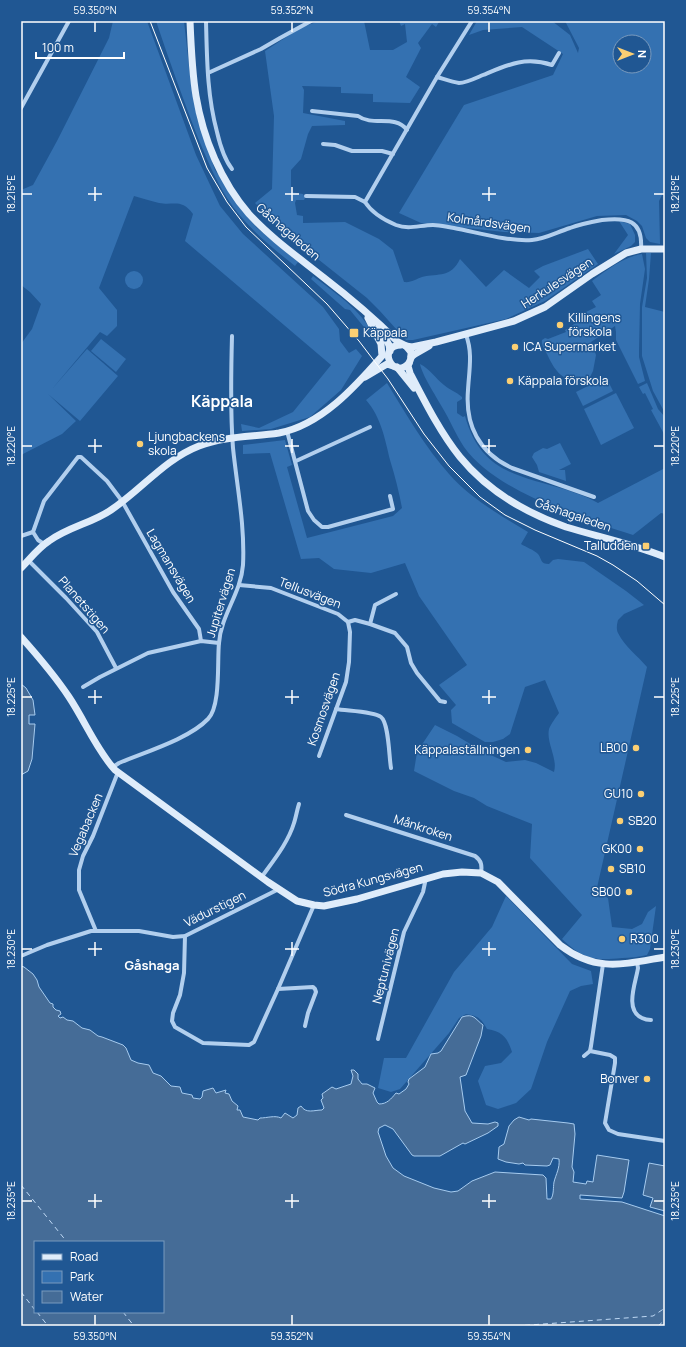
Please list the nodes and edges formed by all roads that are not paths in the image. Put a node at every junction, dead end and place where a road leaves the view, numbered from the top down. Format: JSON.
{"nodes":[{"id":1,"x":68,"y":21,"type":"edge"},
{"id":2,"x":190,"y":21,"type":"edge"},
{"id":3,"x":206,"y":21,"type":"edge"},
{"id":4,"x":311,"y":21,"type":"edge"},
{"id":5,"x":472,"y":21,"type":"edge"},
{"id":6,"x":559,"y":54,"type":"dead end"},
{"id":7,"x":208,"y":73,"type":"junction"},
{"id":8,"x":437,"y":77,"type":"junction"},
{"id":9,"x":21,"y":108,"type":"edge"},
{"id":10,"x":312,"y":111,"type":"dead end"},
{"id":11,"x":407,"y":130,"type":"junction"},
{"id":12,"x":323,"y":144,"type":"dead end"},
{"id":13,"x":393,"y":154,"type":"junction"},
{"id":14,"x":232,"y":169,"type":"dead end"},
{"id":15,"x":306,"y":196,"type":"dead end"},
{"id":16,"x":365,"y":202,"type":"junction"},
{"id":17,"x":641,"y":249,"type":"junction"},
{"id":18,"x":665,"y":249,"type":"edge"},
{"id":19,"x":359,"y":307,"type":"junction"},
{"id":20,"x":378,"y":324,"type":"junction"},
{"id":21,"x":466,"y":335,"type":"junction"},
{"id":22,"x":232,"y":336,"type":"dead end"},
{"id":23,"x":436,"y":342,"type":"junction"},
{"id":24,"x":404,"y":346,"type":"junction"},
{"id":25,"x":387,"y":353,"type":"junction"},
{"id":26,"x":410,"y":360,"type":"junction"},
{"id":27,"x":396,"y":367,"type":"junction"},
{"id":28,"x":362,"y":379,"type":"junction"},
{"id":29,"x":425,"y":400,"type":"junction"},
{"id":30,"x":370,"y":427,"type":"dead end"},
{"id":31,"x":287,"y":431,"type":"junction"},
{"id":32,"x":233,"y":439,"type":"junction"},
{"id":33,"x":296,"y":461,"type":"junction"},
{"id":34,"x":390,"y":496,"type":"dead end"},
{"id":35,"x":594,"y":497,"type":"dead end"},
{"id":36,"x":122,"y":501,"type":"junction"},
{"id":37,"x":33,"y":532,"type":"junction"},
{"id":38,"x":21,"y":536,"type":"edge"},
{"id":39,"x":44,"y":544,"type":"junction"},
{"id":40,"x":665,"y":557,"type":"edge"},
{"id":41,"x":28,"y":560,"type":"junction"},
{"id":42,"x":21,"y":568,"type":"edge"},
{"id":43,"x":239,"y":585,"type":"junction"},
{"id":44,"x":396,"y":594,"type":"dead end"},
{"id":45,"x":348,"y":622,"type":"junction"},
{"id":46,"x":370,"y":624,"type":"junction"},
{"id":47,"x":21,"y":637,"type":"edge"},
{"id":48,"x":201,"y":641,"type":"junction"},
{"id":49,"x":219,"y":643,"type":"junction"},
{"id":50,"x":116,"y":668,"type":"junction"},
{"id":51,"x":83,"y":687,"type":"dead end"},
{"id":52,"x":445,"y":702,"type":"dead end"},
{"id":53,"x":336,"y":709,"type":"junction"},
{"id":54,"x":319,"y":756,"type":"dead end"},
{"id":55,"x":390,"y":768,"type":"dead end"},
{"id":56,"x":115,"y":770,"type":"junction"},
{"id":57,"x":299,"y":804,"type":"dead end"},
{"id":58,"x":346,"y":814,"type":"dead end"},
{"id":59,"x":481,"y":873,"type":"junction"},
{"id":60,"x":261,"y":878,"type":"junction"},
{"id":61,"x":426,"y":878,"type":"junction"},
{"id":62,"x":277,"y":890,"type":"junction"},
{"id":63,"x":314,"y":905,"type":"junction"},
{"id":64,"x":96,"y":931,"type":"junction"},
{"id":65,"x":185,"y":936,"type":"junction"},
{"id":66,"x":21,"y":956,"type":"edge"},
{"id":67,"x":665,"y":957,"type":"edge"},
{"id":68,"x":637,"y":962,"type":"junction"},
{"id":69,"x":603,"y":964,"type":"junction"},
{"id":70,"x":278,"y":989,"type":"junction"},
{"id":71,"x":651,"y":1020,"type":"dead end"},
{"id":72,"x":305,"y":1026,"type":"dead end"},
{"id":73,"x":378,"y":1040,"type":"dead end"},
{"id":74,"x":590,"y":1051,"type":"junction"},
{"id":75,"x":584,"y":1056,"type":"dead end"},
{"id":76,"x":665,"y":1141,"type":"edge"}],
"edges":[{"from":1,"to":9,"type":"street"},
{"from":2,"to":19,"type":"street","name":"Gåshagaleden"},
{"from":3,"to":7,"type":"street"},
{"from":4,"to":7,"type":"street"},
{"from":5,"to":8,"type":"street"},
{"from":6,"to":8,"type":"street"},
{"from":7,"to":14,"type":"street"},
{"from":8,"to":11,"type":"street"},
{"from":10,"to":11,"type":"street"},
{"from":11,"to":13,"type":"street"},
{"from":12,"to":13,"type":"street"},
{"from":13,"to":16,"type":"street"},
{"from":15,"to":16,"type":"street","name":"Kolmårdsvägen"},
{"from":16,"to":17,"type":"street","name":"Kolmårdsvägen"},
{"from":17,"to":18,"type":"street","name":"Herkulesvägen"},
{"from":17,"to":21,"type":"street","name":"Herkulesvägen"},
{"from":19,"to":20,"type":"street","name":"Gåshagaleden"},
{"from":19,"to":25,"type":"street"},
{"from":20,"to":24,"type":"street","name":"Gåshagaleden"},
{"from":20,"to":25,"type":"street","name":"Gåshagaleden"},
{"from":21,"to":23,"type":"street","name":"Herkulesvägen"},
{"from":21,"to":35,"type":"street"},
{"from":22,"to":32,"type":"street","name":"Jupitervägen"},
{"from":23,"to":24,"type":"street","name":"Herkulesvägen"},
{"from":23,"to":26,"type":"street","name":"Herkulesvägen"},
{"from":24,"to":25,"type":"street"},
{"from":24,"to":26,"type":"street","name":"Gåshagaleden"},
{"from":25,"to":27,"type":"street","name":"Gåshagaleden"},
{"from":25,"to":28,"type":"street"},
{"from":26,"to":27,"type":"street"},
{"from":26,"to":29,"type":"street","name":"Gåshagaleden"},
{"from":27,"to":28,"type":"street"},
{"from":27,"to":29,"type":"street","name":"Gåshagaleden"},
{"from":28,"to":31,"type":"street"},
{"from":29,"to":40,"type":"street","name":"Gåshagaleden"},
{"from":30,"to":33,"type":"street"},
{"from":31,"to":32,"type":"street"},
{"from":31,"to":33,"type":"street"},
{"from":32,"to":36,"type":"street"},
{"from":32,"to":43,"type":"street","name":"Jupitervägen"},
{"from":33,"to":34,"type":"street"},
{"from":36,"to":37,"type":"street","name":"Lagmansvägen"},
{"from":36,"to":39,"type":"street"},
{"from":36,"to":48,"type":"street","name":"Lagmansvägen"},
{"from":37,"to":38,"type":"street"},
{"from":37,"to":39,"type":"street"},
{"from":39,"to":41,"type":"street"},
{"from":41,"to":42,"type":"street"},
{"from":41,"to":50,"type":"street","name":"Planetstigen"},
{"from":43,"to":45,"type":"street","name":"Tellusvägen"},
{"from":43,"to":49,"type":"street","name":"Jupitervägen"},
{"from":44,"to":46,"type":"street"},
{"from":45,"to":46,"type":"street","name":"Tellusvägen"},
{"from":45,"to":53,"type":"street","name":"Kosmosvägen"},
{"from":46,"to":52,"type":"street","name":"Tellusvägen"},
{"from":47,"to":56,"type":"street","name":"Södra Kungsvägen"},
{"from":48,"to":49,"type":"street"},
{"from":48,"to":50,"type":"street"},
{"from":49,"to":56,"type":"street","name":"Jupitervägen"},
{"from":50,"to":51,"type":"street"},
{"from":53,"to":54,"type":"street","name":"Kosmosvägen"},
{"from":53,"to":55,"type":"street"},
{"from":56,"to":60,"type":"street","name":"Södra Kungsvägen"},
{"from":56,"to":64,"type":"street","name":"Vegabacken"},
{"from":57,"to":60,"type":"street"},
{"from":58,"to":59,"type":"street","name":"Månkroken"},
{"from":59,"to":61,"type":"street","name":"Södra Kungsvägen"},
{"from":59,"to":69,"type":"street","name":"Södra Kungsvägen"},
{"from":60,"to":62,"type":"street","name":"Södra Kungsvägen"},
{"from":61,"to":63,"type":"street","name":"Södra Kungsvägen"},
{"from":61,"to":73,"type":"street","name":"Neptunivägen"},
{"from":62,"to":63,"type":"street","name":"Södra Kungsvägen"},
{"from":62,"to":65,"type":"street","name":"Vädurstigen"},
{"from":63,"to":70,"type":"street"},
{"from":64,"to":65,"type":"street","name":"Vädurstigen"},
{"from":64,"to":66,"type":"street","name":"Vädurstigen"},
{"from":65,"to":70,"type":"street"},
{"from":67,"to":68,"type":"street","name":"Södra Kungsvägen"},
{"from":68,"to":69,"type":"street","name":"Södra Kungsvägen"},
{"from":68,"to":71,"type":"street"},
{"from":69,"to":74,"type":"street"},
{"from":70,"to":72,"type":"street"},
{"from":74,"to":75,"type":"street"},
{"from":74,"to":76,"type":"street"}]}
